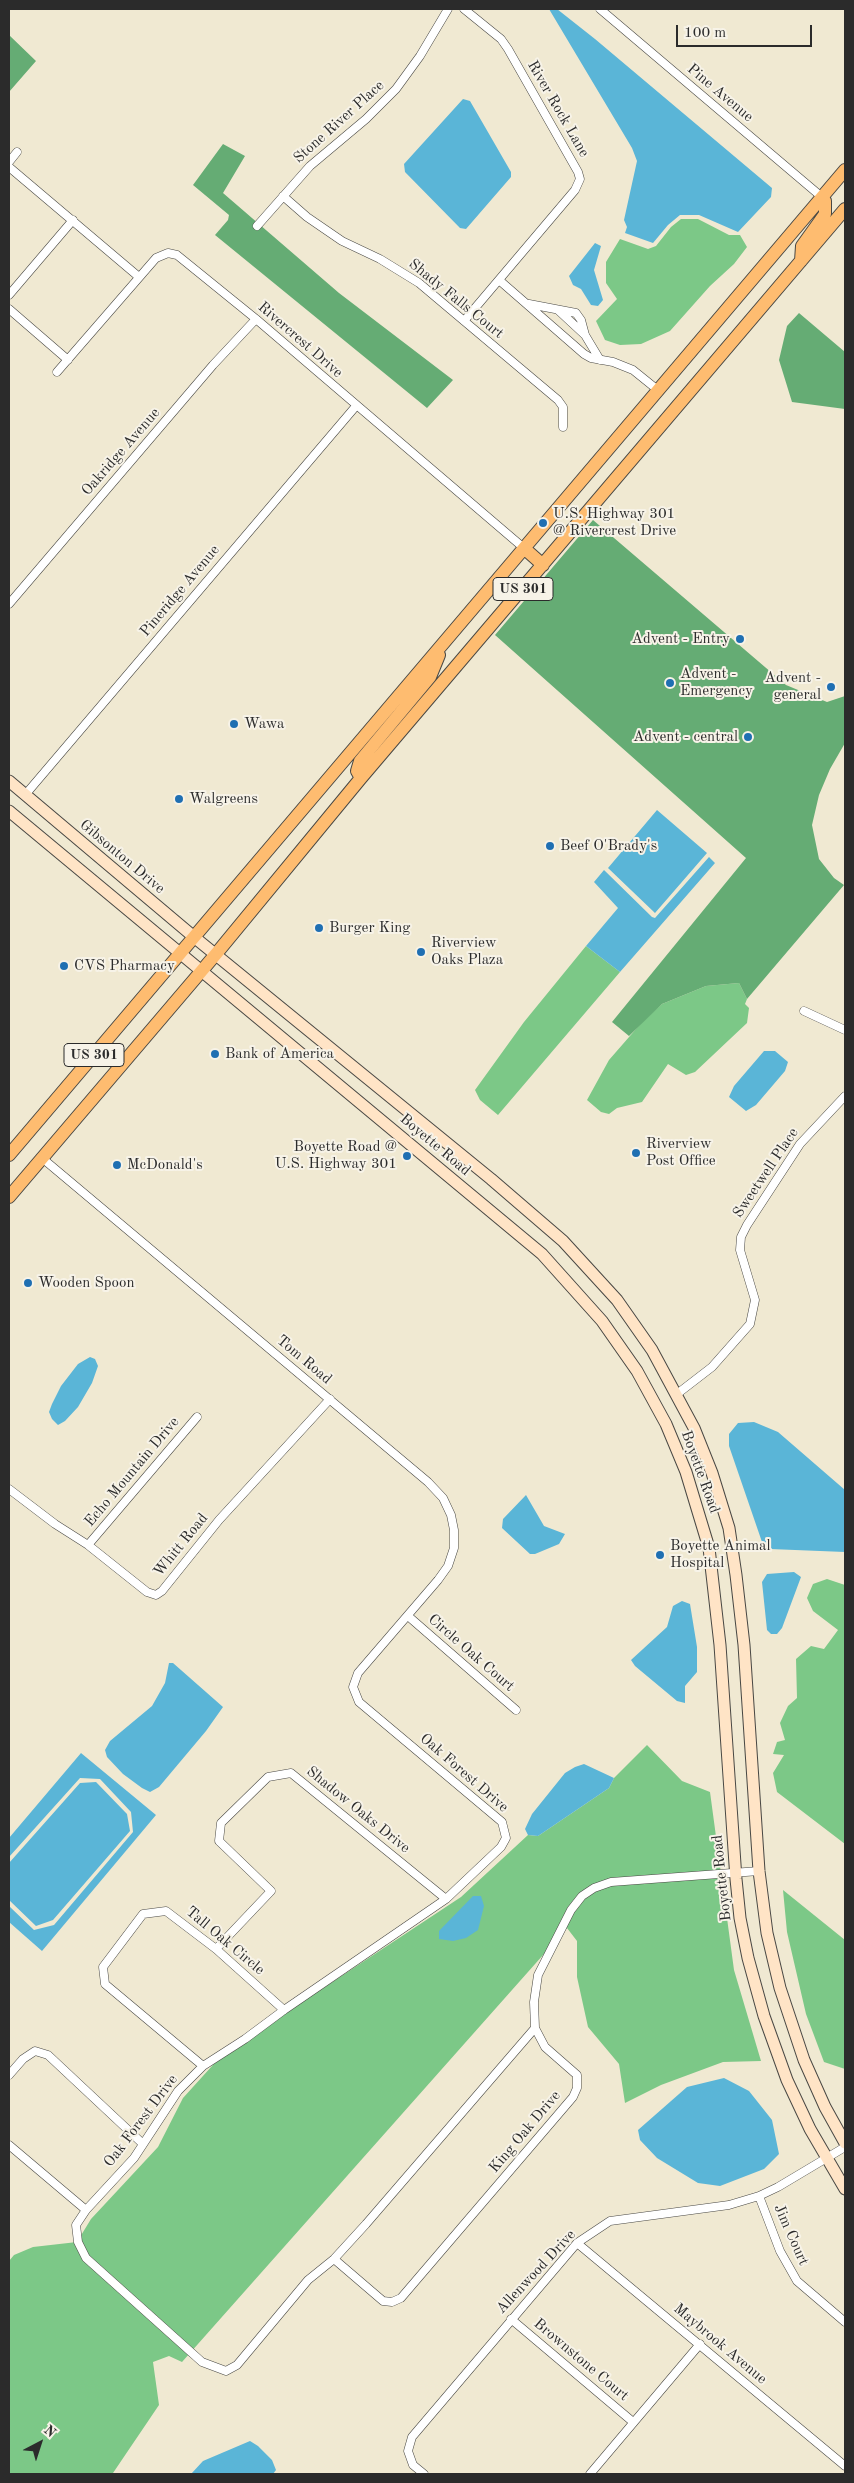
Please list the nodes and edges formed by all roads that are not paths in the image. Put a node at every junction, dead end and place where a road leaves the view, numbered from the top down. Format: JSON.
{"nodes":[{"id":1,"x":448,"y":9,"type":"edge"},
{"id":2,"x":464,"y":9,"type":"edge"},
{"id":3,"x":602,"y":9,"type":"edge"},
{"id":4,"x":17,"y":152,"type":"dead end"},
{"id":5,"x":9,"y":162,"type":"edge"},
{"id":6,"x":9,"y":167,"type":"edge"},
{"id":7,"x":845,"y":170,"type":"edge"},
{"id":8,"x":283,"y":196,"type":"junction"},
{"id":9,"x":823,"y":198,"type":"junction"},
{"id":10,"x":845,"y":209,"type":"edge"},
{"id":11,"x":73,"y":220,"type":"junction"},
{"id":12,"x":257,"y":226,"type":"dead end"},
{"id":13,"x":801,"y":261,"type":"junction"},
{"id":14,"x":140,"y":277,"type":"junction"},
{"id":15,"x":499,"y":280,"type":"junction"},
{"id":16,"x":9,"y":295,"type":"edge"},
{"id":17,"x":529,"y":304,"type":"junction"},
{"id":18,"x":9,"y":309,"type":"edge"},
{"id":19,"x":561,"y":312,"type":"junction"},
{"id":20,"x":256,"y":319,"type":"junction"},
{"id":21,"x":464,"y":321,"type":"junction"},
{"id":22,"x":555,"y":330,"type":"junction"},
{"id":23,"x":68,"y":360,"type":"junction"},
{"id":24,"x":600,"y":360,"type":"junction"},
{"id":25,"x":57,"y":372,"type":"dead end"},
{"id":26,"x":659,"y":391,"type":"junction"},
{"id":27,"x":356,"y":406,"type":"junction"},
{"id":28,"x":563,"y":427,"type":"dead end"},
{"id":29,"x":525,"y":549,"type":"junction"},
{"id":30,"x":543,"y":565,"type":"junction"},
{"id":31,"x":9,"y":604,"type":"edge"},
{"id":32,"x":442,"y":646,"type":"junction"},
{"id":33,"x":361,"y":778,"type":"junction"},
{"id":34,"x":9,"y":781,"type":"edge"},
{"id":35,"x":25,"y":794,"type":"junction"},
{"id":36,"x":9,"y":811,"type":"edge"},
{"id":37,"x":194,"y":937,"type":"junction"},
{"id":38,"x":180,"y":954,"type":"junction"},
{"id":39,"x":216,"y":954,"type":"junction"},
{"id":40,"x":201,"y":971,"type":"junction"},
{"id":41,"x":804,"y":1011,"type":"dead end"},
{"id":42,"x":845,"y":1030,"type":"edge"},
{"id":43,"x":845,"y":1096,"type":"edge"},
{"id":44,"x":9,"y":1155,"type":"edge"},
{"id":45,"x":42,"y":1158,"type":"junction"},
{"id":46,"x":9,"y":1197,"type":"edge"},
{"id":47,"x":677,"y":1394,"type":"junction"},
{"id":48,"x":330,"y":1399,"type":"junction"},
{"id":49,"x":196,"y":1418,"type":"dead end"},
{"id":50,"x":9,"y":1489,"type":"edge"},
{"id":51,"x":88,"y":1545,"type":"junction"},
{"id":52,"x":408,"y":1616,"type":"junction"},
{"id":53,"x":516,"y":1710,"type":"dead end"},
{"id":54,"x":759,"y":1870,"type":"junction"},
{"id":55,"x":736,"y":1873,"type":"junction"},
{"id":56,"x":446,"y":1899,"type":"junction"},
{"id":57,"x":216,"y":1949,"type":"junction"},
{"id":58,"x":284,"y":2010,"type":"junction"},
{"id":59,"x":535,"y":2028,"type":"junction"},
{"id":60,"x":203,"y":2066,"type":"junction"},
{"id":61,"x":9,"y":2075,"type":"edge"},
{"id":62,"x":143,"y":2144,"type":"junction"},
{"id":63,"x":9,"y":2145,"type":"edge"},
{"id":64,"x":845,"y":2145,"type":"edge"},
{"id":65,"x":826,"y":2158,"type":"junction"},
{"id":66,"x":845,"y":2189,"type":"edge"},
{"id":67,"x":759,"y":2196,"type":"junction"},
{"id":68,"x":86,"y":2210,"type":"junction"},
{"id":69,"x":578,"y":2243,"type":"junction"},
{"id":70,"x":334,"y":2259,"type":"junction"},
{"id":71,"x":511,"y":2319,"type":"junction"},
{"id":72,"x":845,"y":2322,"type":"edge"},
{"id":73,"x":700,"y":2344,"type":"junction"},
{"id":74,"x":633,"y":2422,"type":"junction"},
{"id":75,"x":845,"y":2466,"type":"edge"},
{"id":76,"x":424,"y":2474,"type":"edge"},
{"id":77,"x":590,"y":2474,"type":"edge"}],
"edges":[{"from":1,"to":8,"type":"street","name":"Stone River Place"},
{"from":2,"to":15,"type":"street","name":"River Rock Lane"},
{"from":3,"to":9,"type":"street","name":"Pine Avenue"},
{"from":4,"to":5,"type":"street"},
{"from":6,"to":11,"type":"street"},
{"from":7,"to":9,"type":"main road","number":"US 301"},
{"from":8,"to":12,"type":"street","name":"Stone River Place"},
{"from":8,"to":21,"type":"street","name":"Shady Falls Court"},
{"from":9,"to":13,"type":"main road"},
{"from":9,"to":26,"type":"main road","number":"US 301"},
{"from":10,"to":13,"type":"main road","number":"US 301"},
{"from":11,"to":14,"type":"street"},
{"from":11,"to":16,"type":"street"},
{"from":13,"to":30,"type":"main road","number":"US 301"},
{"from":14,"to":20,"type":"street","name":"Rivercrest Drive"},
{"from":14,"to":23,"type":"street","name":"Rivercrest Drive"},
{"from":15,"to":17,"type":"street"},
{"from":15,"to":21,"type":"street","name":"River Rock Lane"},
{"from":17,"to":19,"type":"street"},
{"from":17,"to":22,"type":"street"},
{"from":18,"to":23,"type":"street"},
{"from":19,"to":22,"type":"street"},
{"from":19,"to":24,"type":"street"},
{"from":20,"to":27,"type":"street","name":"Rivercrest Drive"},
{"from":20,"to":31,"type":"street","name":"Oakridge Avenue"},
{"from":21,"to":28,"type":"street","name":"Shady Falls Court"},
{"from":22,"to":24,"type":"street"},
{"from":23,"to":25,"type":"street","name":"Rivercrest Drive"},
{"from":24,"to":26,"type":"street"},
{"from":26,"to":29,"type":"main road","number":"US 301"},
{"from":27,"to":29,"type":"street","name":"Rivercrest Drive"},
{"from":27,"to":35,"type":"street","name":"Pineridge Avenue"},
{"from":29,"to":30,"type":"main road"},
{"from":29,"to":32,"type":"main road","number":"US 301"},
{"from":30,"to":33,"type":"main road","number":"US 301"},
{"from":32,"to":33,"type":"main road"},
{"from":32,"to":37,"type":"main road","number":"US 301"},
{"from":33,"to":39,"type":"main road","number":"US 301"},
{"from":34,"to":35,"type":"main road","name":"Gibsonton Drive"},
{"from":35,"to":37,"type":"main road","name":"Gibsonton Drive"},
{"from":36,"to":38,"type":"main road"},
{"from":37,"to":38,"type":"main road","number":"US 301"},
{"from":37,"to":39,"type":"main road","name":"Gibsonton Drive"},
{"from":38,"to":40,"type":"main road","name":"Boyette Road"},
{"from":38,"to":44,"type":"main road","number":"US 301"},
{"from":39,"to":40,"type":"main road","number":"US 301"},
{"from":39,"to":47,"type":"main road","name":"Boyette Road"},
{"from":40,"to":45,"type":"main road","number":"US 301"},
{"from":40,"to":55,"type":"main road","name":"Boyette Road"},
{"from":41,"to":42,"type":"street"},
{"from":43,"to":47,"type":"street","name":"Sweetwell Place"},
{"from":45,"to":46,"type":"main road","number":"US 301"},
{"from":45,"to":48,"type":"street","name":"Tom Road"},
{"from":47,"to":54,"type":"main road","name":"Boyette Road"},
{"from":48,"to":51,"type":"street","name":"Whitt Road"},
{"from":48,"to":52,"type":"street","name":"Tom Road"},
{"from":49,"to":51,"type":"street","name":"Echo Mountain Drive"},
{"from":50,"to":51,"type":"street","name":"Whitt Road"},
{"from":52,"to":53,"type":"street","name":"Circle Oak Court"},
{"from":52,"to":56,"type":"street","name":"Oak Forest Drive"},
{"from":54,"to":55,"type":"street","name":"King Oak Drive"},
{"from":54,"to":64,"type":"main road","name":"Boyette Road"},
{"from":55,"to":59,"type":"street","name":"King Oak Drive"},
{"from":55,"to":65,"type":"main road","name":"Boyette Road"},
{"from":56,"to":57,"type":"street","name":"Shadow Oaks Drive"},
{"from":56,"to":58,"type":"street","name":"Oak Forest Drive"},
{"from":57,"to":58,"type":"street","name":"Tall Oak Circle"},
{"from":57,"to":60,"type":"street","name":"Tall Oak Circle"},
{"from":58,"to":60,"type":"street","name":"Oak Forest Drive"},
{"from":59,"to":70,"type":"street","name":"Oak Forest Drive"},
{"from":59,"to":70,"type":"street","name":"King Oak Drive"},
{"from":60,"to":62,"type":"street","name":"Oak Forest Drive"},
{"from":61,"to":62,"type":"street"},
{"from":62,"to":68,"type":"street","name":"Oak Forest Drive"},
{"from":63,"to":68,"type":"street"},
{"from":64,"to":65,"type":"street","name":"Allenwood Drive"},
{"from":65,"to":66,"type":"main road","name":"Boyette Road"},
{"from":65,"to":67,"type":"street","name":"Allenwood Drive"},
{"from":67,"to":69,"type":"street","name":"Allenwood Drive"},
{"from":67,"to":72,"type":"street","name":"Jim Court"},
{"from":68,"to":70,"type":"street","name":"Oak Forest Drive"},
{"from":69,"to":71,"type":"street","name":"Allenwood Drive"},
{"from":69,"to":73,"type":"street","name":"Maybrook Avenue"},
{"from":71,"to":74,"type":"street","name":"Brownstone Court"},
{"from":71,"to":76,"type":"street","name":"Allenwood Drive"},
{"from":73,"to":74,"type":"street"},
{"from":73,"to":75,"type":"street","name":"Maybrook Avenue"},
{"from":74,"to":77,"type":"street"}]}
